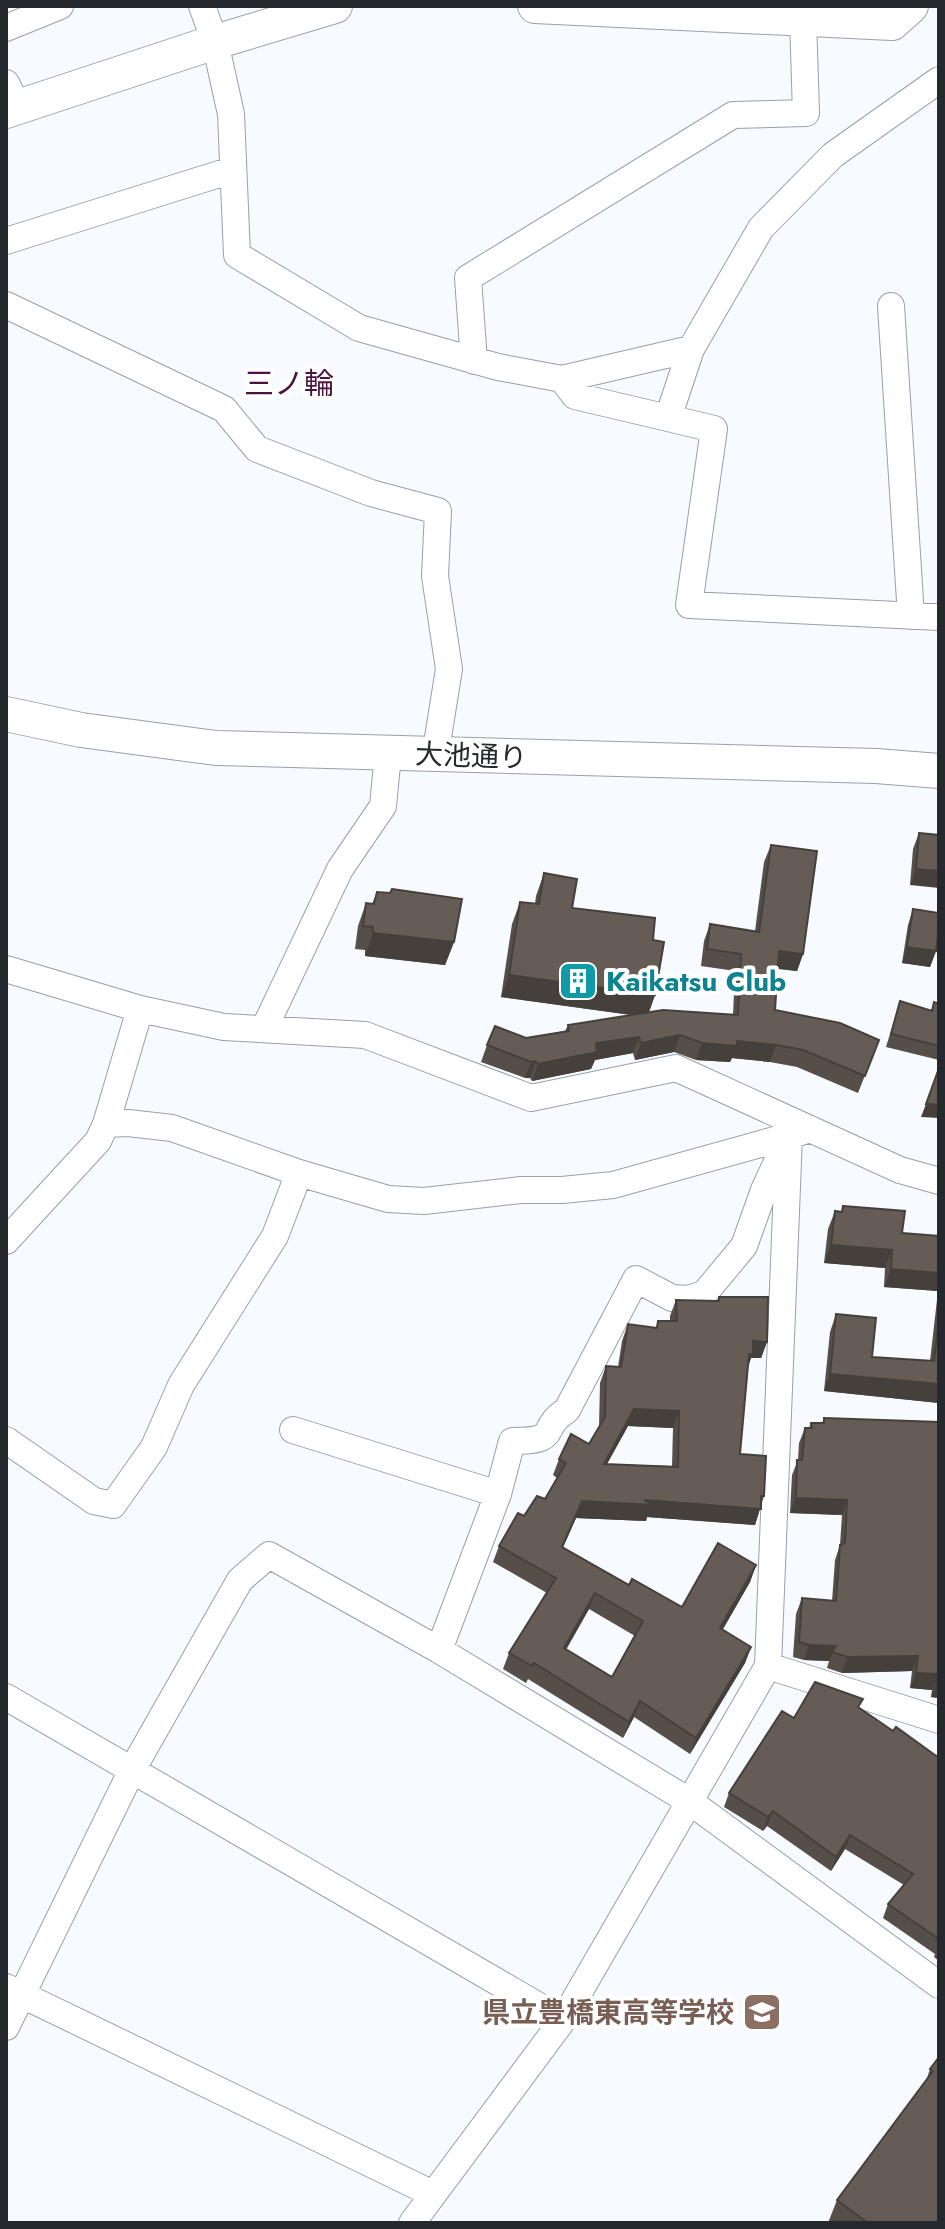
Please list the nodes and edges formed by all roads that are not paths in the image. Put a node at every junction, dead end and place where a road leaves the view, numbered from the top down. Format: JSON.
{"nodes":[{"id":1,"x":60,"y":6,"type":"edge"},
{"id":2,"x":202,"y":6,"type":"edge"},
{"id":3,"x":335,"y":6,"type":"edge"},
{"id":4,"x":535,"y":6,"type":"edge"},
{"id":5,"x":911,"y":6,"type":"edge"},
{"id":6,"x":279,"y":14,"type":"edge"},
{"id":7,"x":803,"y":19,"type":"junction"},
{"id":8,"x":6,"y":28,"type":"edge"},
{"id":9,"x":215,"y":42,"type":"junction"},
{"id":10,"x":939,"y":80,"type":"edge"},
{"id":11,"x":10,"y":101,"type":"edge"},
{"id":12,"x":232,"y":170,"type":"junction"},
{"id":13,"x":6,"y":241,"type":"edge"},
{"id":14,"x":6,"y":305,"type":"edge"},
{"id":15,"x":891,"y":306,"type":"dead end"},
{"id":16,"x":691,"y":349,"type":"junction"},
{"id":17,"x":474,"y":361,"type":"junction"},
{"id":18,"x":562,"y":379,"type":"junction"},
{"id":19,"x":668,"y":418,"type":"junction"},
{"id":20,"x":911,"y":616,"type":"junction"},
{"id":21,"x":939,"y":617,"type":"edge"},
{"id":22,"x":6,"y":714,"type":"edge"},
{"id":23,"x":388,"y":754,"type":"junction"},
{"id":24,"x":435,"y":756,"type":"junction"},
{"id":25,"x":939,"y":771,"type":"edge"},
{"id":26,"x":6,"y":969,"type":"edge"},
{"id":27,"x":140,"y":1009,"type":"junction"},
{"id":28,"x":264,"y":1029,"type":"junction"},
{"id":29,"x":106,"y":1124,"type":"junction"},
{"id":30,"x":800,"y":1133,"type":"junction"},
{"id":31,"x":299,"y":1173,"type":"junction"},
{"id":32,"x":939,"y":1181,"type":"edge"},
{"id":33,"x":6,"y":1241,"type":"edge"},
{"id":34,"x":293,"y":1430,"type":"dead end"},
{"id":35,"x":6,"y":1440,"type":"edge"},
{"id":36,"x":498,"y":1494,"type":"junction"},
{"id":37,"x":439,"y":1650,"type":"junction"},
{"id":38,"x":768,"y":1666,"type":"junction"},
{"id":39,"x":6,"y":1697,"type":"edge"},
{"id":40,"x":939,"y":1720,"type":"edge"},
{"id":41,"x":132,"y":1770,"type":"junction"},
{"id":42,"x":689,"y":1801,"type":"junction"},
{"id":43,"x":939,"y":1985,"type":"edge"},
{"id":44,"x":14,"y":1990,"type":"edge"},
{"id":45,"x":563,"y":2020,"type":"junction"},
{"id":46,"x":6,"y":2027,"type":"edge"},
{"id":47,"x":433,"y":2194,"type":"junction"},
{"id":48,"x":412,"y":2223,"type":"edge"}],
"edges":[{"from":1,"to":8,"type":"street"},
{"from":2,"to":9,"type":"street"},
{"from":3,"to":6,"type":"street"},
{"from":4,"to":7,"type":"street"},
{"from":5,"to":7,"type":"street"},
{"from":6,"to":9,"type":"street"},
{"from":7,"to":17,"type":"street"},
{"from":9,"to":11,"type":"street"},
{"from":9,"to":12,"type":"street"},
{"from":10,"to":16,"type":"street"},
{"from":12,"to":13,"type":"street"},
{"from":12,"to":17,"type":"street"},
{"from":14,"to":24,"type":"street"},
{"from":15,"to":20,"type":"street"},
{"from":16,"to":18,"type":"street"},
{"from":16,"to":19,"type":"street"},
{"from":17,"to":18,"type":"street"},
{"from":18,"to":19,"type":"street"},
{"from":19,"to":20,"type":"street"},
{"from":20,"to":21,"type":"street"},
{"from":22,"to":23,"type":"street","name":"大池通り"},
{"from":23,"to":24,"type":"street","name":"大池通り"},
{"from":23,"to":28,"type":"street"},
{"from":24,"to":25,"type":"street","name":"大池通り"},
{"from":26,"to":27,"type":"street"},
{"from":27,"to":28,"type":"street"},
{"from":27,"to":29,"type":"street"},
{"from":28,"to":30,"type":"street"},
{"from":29,"to":31,"type":"street"},
{"from":29,"to":33,"type":"street"},
{"from":30,"to":31,"type":"street"},
{"from":30,"to":32,"type":"street"},
{"from":30,"to":36,"type":"street"},
{"from":30,"to":38,"type":"street"},
{"from":31,"to":35,"type":"street"},
{"from":34,"to":36,"type":"street"},
{"from":36,"to":37,"type":"street"},
{"from":37,"to":41,"type":"street"},
{"from":37,"to":42,"type":"street"},
{"from":38,"to":40,"type":"street"},
{"from":38,"to":42,"type":"street"},
{"from":39,"to":41,"type":"street"},
{"from":41,"to":44,"type":"street"},
{"from":41,"to":45,"type":"street"},
{"from":42,"to":43,"type":"street"},
{"from":42,"to":45,"type":"street"},
{"from":44,"to":46,"type":"street"},
{"from":44,"to":47,"type":"street"},
{"from":45,"to":47,"type":"street"},
{"from":47,"to":48,"type":"street"}]}
